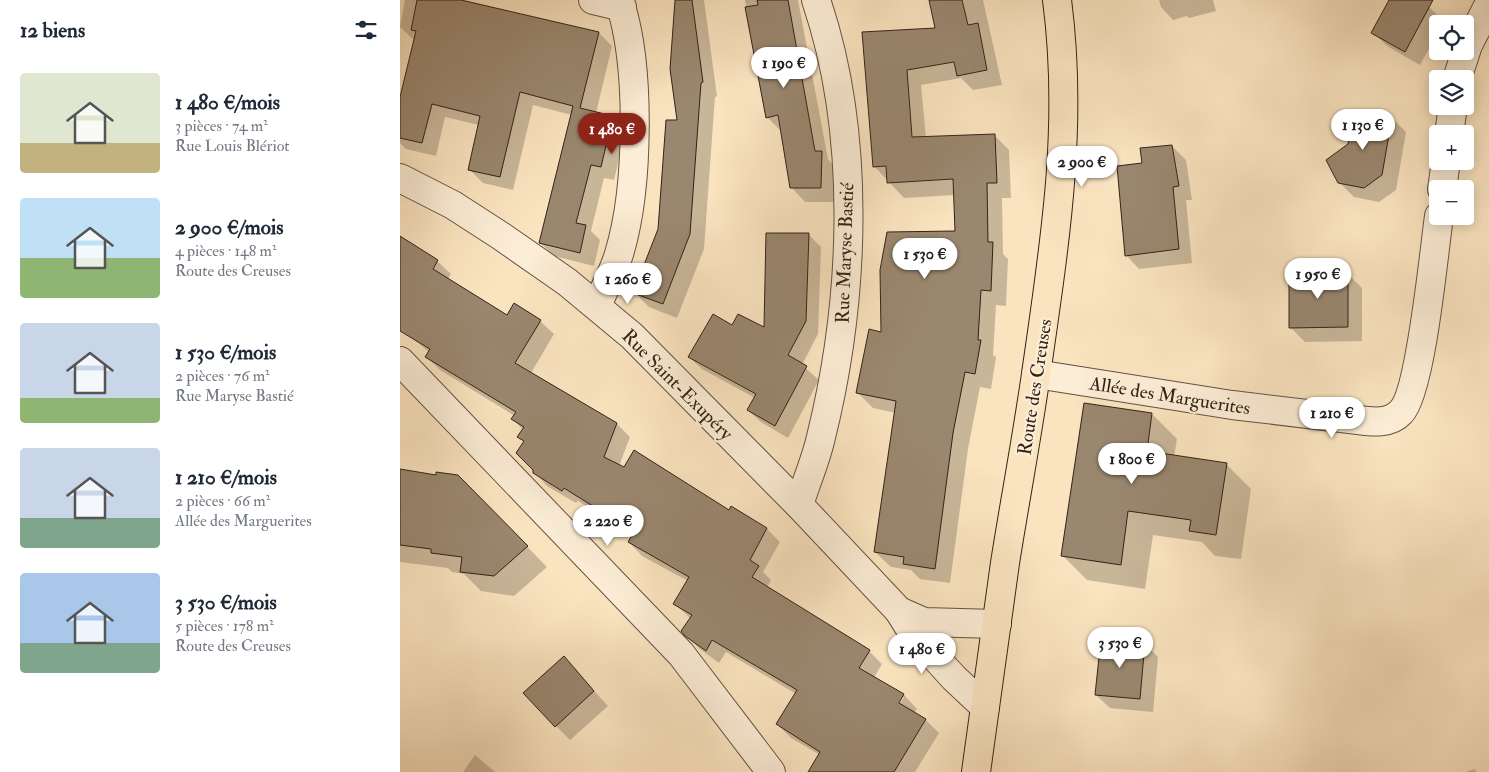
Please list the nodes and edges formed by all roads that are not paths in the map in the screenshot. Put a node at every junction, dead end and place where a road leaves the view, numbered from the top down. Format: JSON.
{"nodes":[{"id":1,"x":592,"y":0,"type":"edge"},
{"id":2,"x":816,"y":0,"type":"edge"},
{"id":3,"x":1057,"y":0,"type":"edge"},
{"id":4,"x":620,"y":4,"type":"edge"},
{"id":5,"x":1489,"y":4,"type":"edge"},
{"id":6,"x":1460,"y":70,"type":"edge"},
{"id":7,"x":400,"y":178,"type":"edge"},
{"id":8,"x":1438,"y":225,"type":"edge"},
{"id":9,"x":597,"y":306,"type":"junction"},
{"id":10,"x":400,"y":361,"type":"edge"},
{"id":11,"x":1036,"y":374,"type":"junction"},
{"id":12,"x":799,"y":505,"type":"junction"},
{"id":13,"x":899,"y":611,"type":"junction"},
{"id":14,"x":997,"y":624,"type":"junction"},
{"id":15,"x":985,"y":707,"type":"junction"},
{"id":16,"x":771,"y":772,"type":"edge"},
{"id":17,"x":976,"y":772,"type":"edge"}],
"edges":[{"from":1,"to":4,"type":"street"},
{"from":2,"to":12,"type":"street","name":"Rue Maryse Bastié"},
{"from":3,"to":11,"type":"main road","name":"Route des Creuses"},
{"from":4,"to":9,"type":"street"},
{"from":5,"to":6,"type":"street"},
{"from":7,"to":9,"type":"street","name":"Rue Saint-Exupéry"},
{"from":8,"to":11,"type":"street","name":"Allée des Marguerites"},
{"from":9,"to":12,"type":"street","name":"Rue Saint-Exupéry"},
{"from":10,"to":16,"type":"street"},
{"from":11,"to":14,"type":"main road","name":"Route des Creuses"},
{"from":12,"to":13,"type":"street","name":"Rue Saint-Exupéry"},
{"from":13,"to":14,"type":"street","name":"Rue Saint-Exupéry"},
{"from":13,"to":15,"type":"street","name":"Rue Saint-Exupéry"},
{"from":14,"to":15,"type":"main road","name":"Route des Creuses"},
{"from":15,"to":17,"type":"main road","name":"Route des Creuses"}]}
